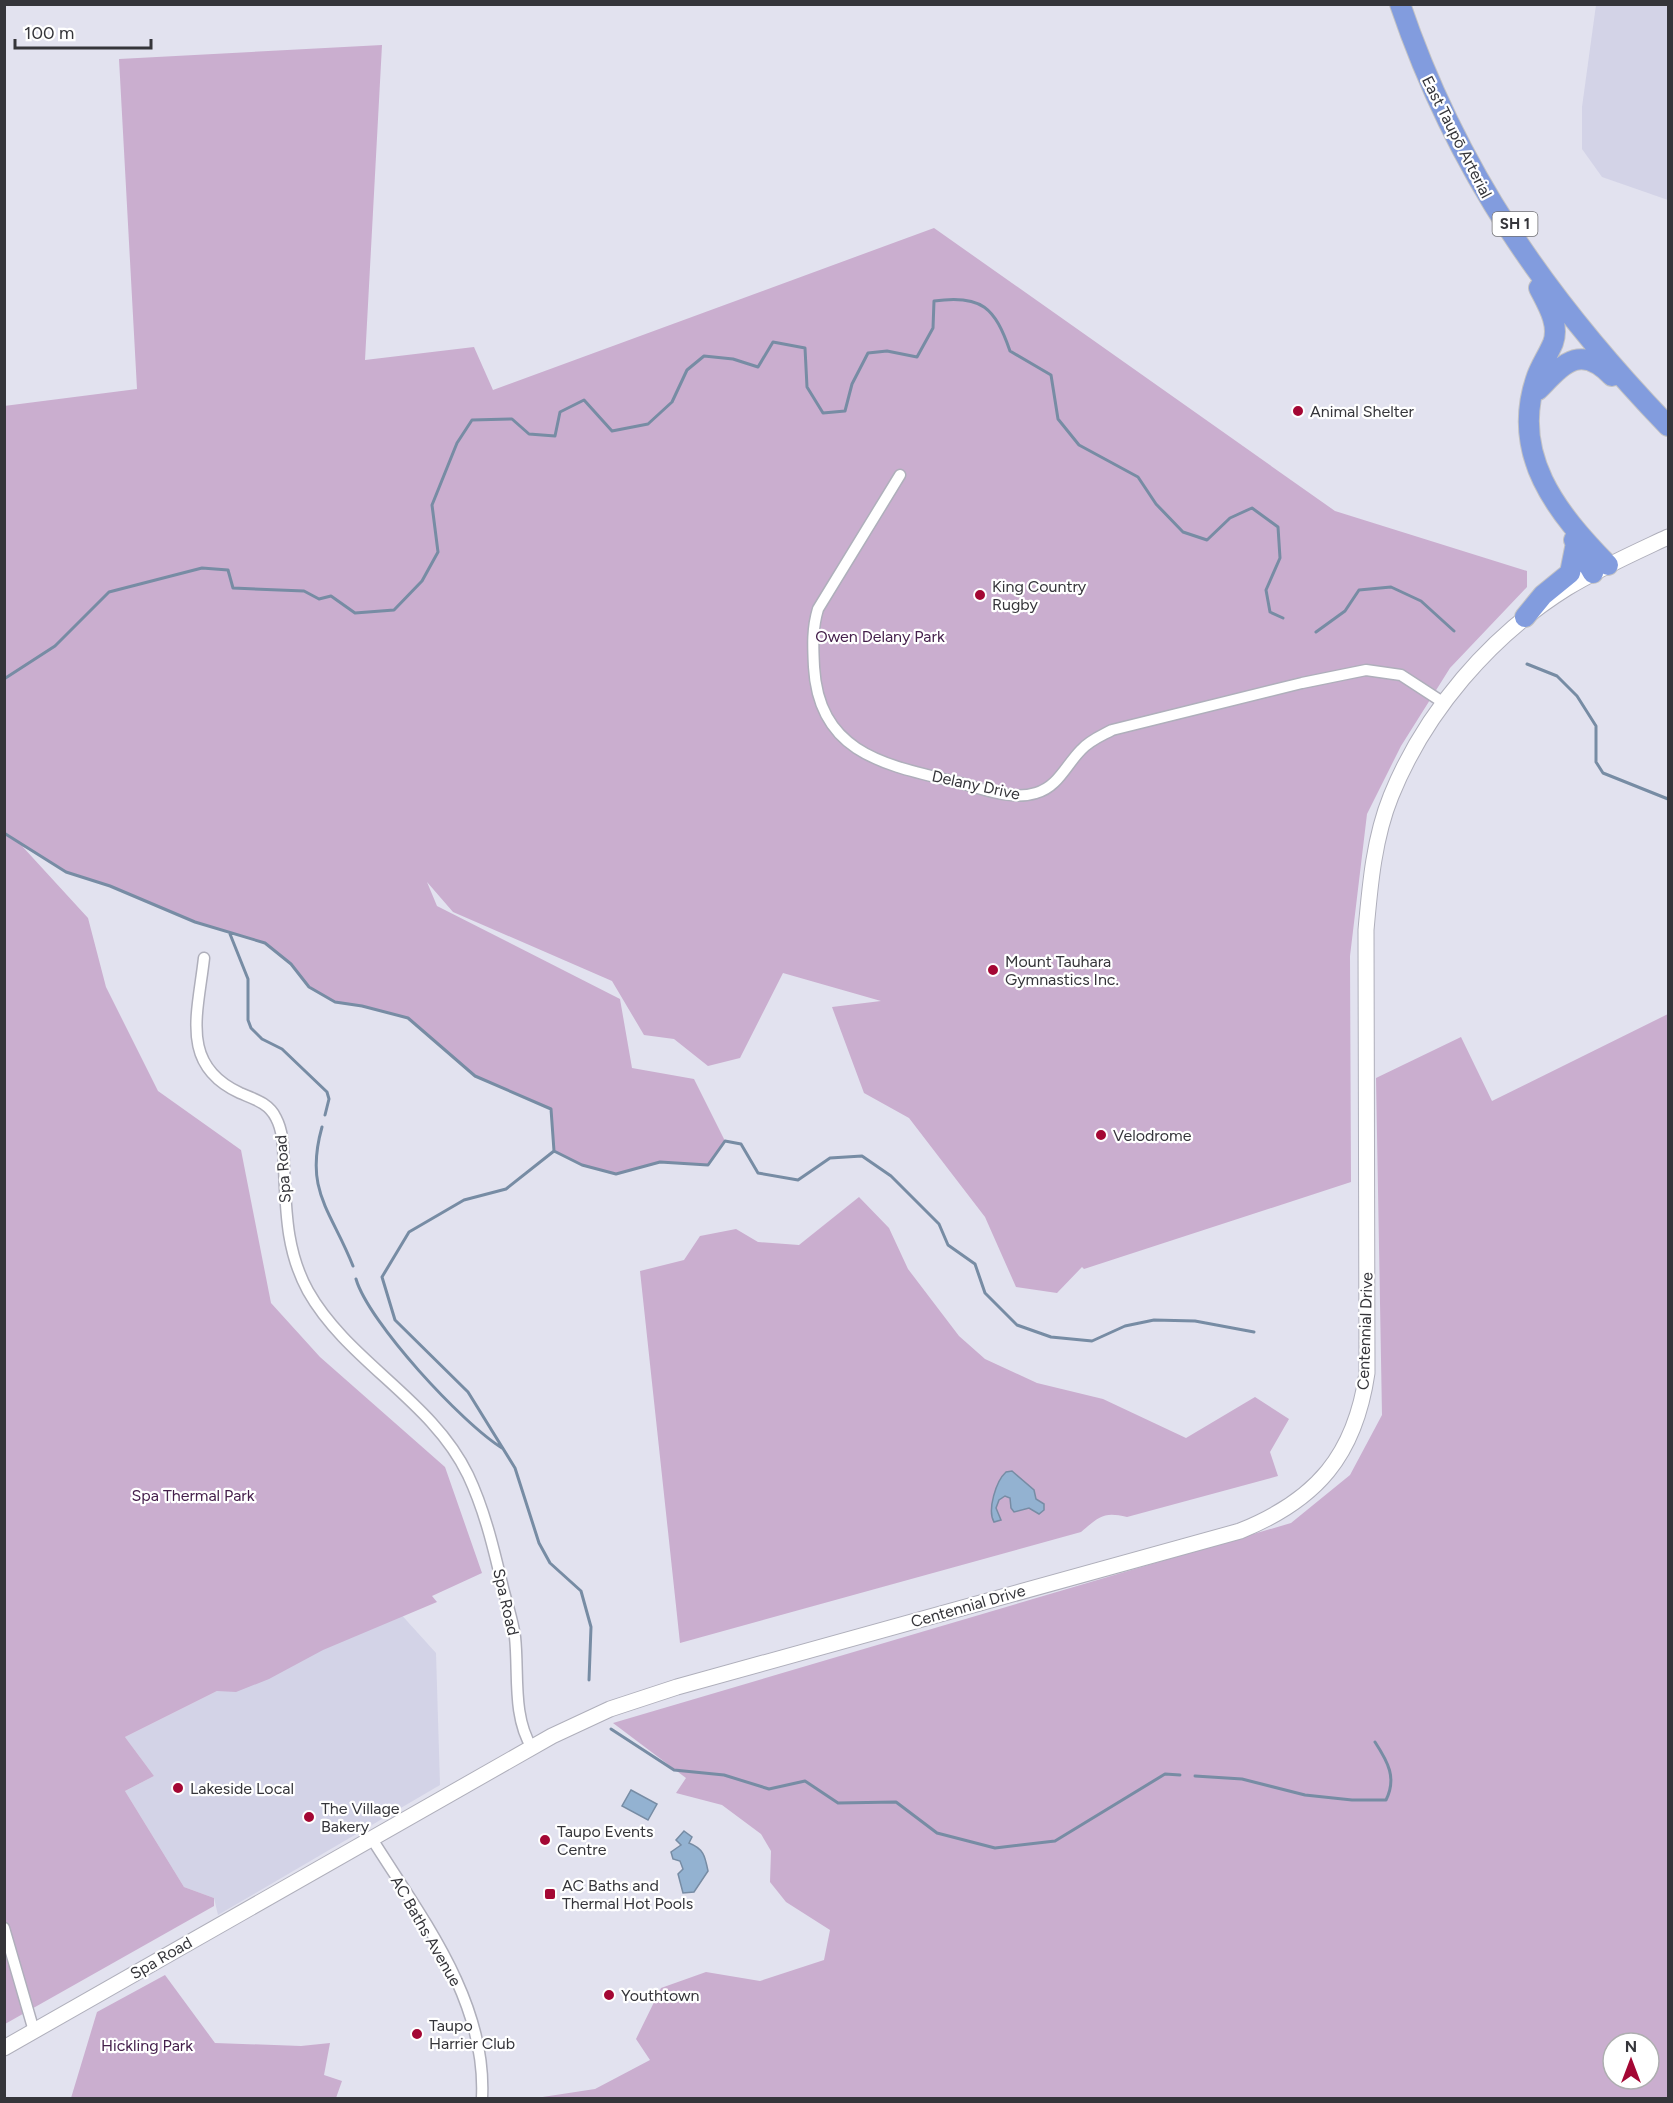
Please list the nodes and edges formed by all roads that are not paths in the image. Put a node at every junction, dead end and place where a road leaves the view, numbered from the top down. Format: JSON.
{"nodes":[{"id":1,"x":1400,"y":4,"type":"edge"},
{"id":2,"x":1406,"y":4,"type":"edge"},
{"id":3,"x":1522,"y":253,"type":"junction"},
{"id":4,"x":1534,"y":394,"type":"junction"},
{"id":5,"x":1668,"y":414,"type":"edge"},
{"id":6,"x":1668,"y":426,"type":"edge"},
{"id":7,"x":1668,"y":433,"type":"edge"},
{"id":8,"x":900,"y":475,"type":"dead end"},
{"id":9,"x":1570,"y":523,"type":"junction"},
{"id":10,"x":1668,"y":537,"type":"edge"},
{"id":11,"x":1576,"y":543,"type":"junction"},
{"id":12,"x":1601,"y":569,"type":"junction"},
{"id":13,"x":1525,"y":617,"type":"junction"},
{"id":14,"x":1444,"y":703,"type":"junction"},
{"id":15,"x":204,"y":958,"type":"dead end"},
{"id":16,"x":532,"y":1748,"type":"junction"},
{"id":17,"x":372,"y":1839,"type":"junction"},
{"id":18,"x":4,"y":1928,"type":"edge"},
{"id":19,"x":34,"y":2031,"type":"junction"},
{"id":20,"x":4,"y":2048,"type":"edge"},
{"id":21,"x":482,"y":2098,"type":"edge"}],
"edges":[{"from":1,"to":3,"type":"highway","name":"East Taupō Arterial","number":"SH 1"},
{"from":2,"to":5,"type":"highway","name":"East Taupō Arterial","number":"SH 1"},
{"from":3,"to":4,"type":"highway"},
{"from":3,"to":6,"type":"highway","name":"East Taupō Arterial","number":"SH 1"},
{"from":4,"to":7,"type":"highway"},
{"from":4,"to":9,"type":"highway"},
{"from":8,"to":14,"type":"street","name":"Delany Drive"},
{"from":9,"to":11,"type":"highway"},
{"from":9,"to":12,"type":"highway"},
{"from":10,"to":12,"type":"main road","name":"Centennial Drive"},
{"from":11,"to":12,"type":"highway"},
{"from":11,"to":13,"type":"highway"},
{"from":12,"to":13,"type":"main road","name":"Centennial Drive"},
{"from":13,"to":14,"type":"main road","name":"Centennial Drive"},
{"from":14,"to":16,"type":"main road","name":"Centennial Drive"},
{"from":15,"to":16,"type":"street","name":"Spa Road"},
{"from":16,"to":17,"type":"main road","name":"Spa Road"},
{"from":17,"to":19,"type":"main road","name":"Spa Road"},
{"from":17,"to":21,"type":"street","name":"AC Baths Avenue"},
{"from":18,"to":19,"type":"street"},
{"from":19,"to":20,"type":"main road","name":"Spa Road"}]}
